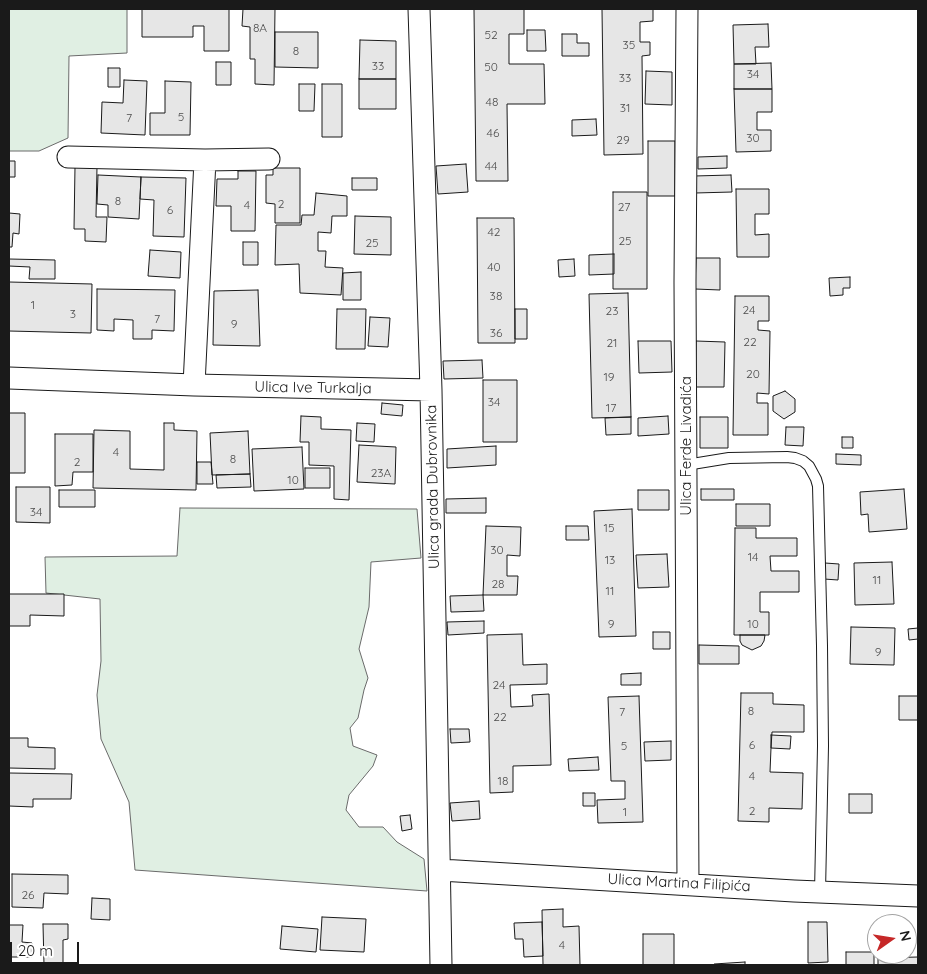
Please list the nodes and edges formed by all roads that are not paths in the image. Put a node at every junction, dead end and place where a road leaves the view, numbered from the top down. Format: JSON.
{"nodes":[{"id":1,"x":419,"y":9,"type":"edge"},
{"id":2,"x":687,"y":9,"type":"edge"},
{"id":3,"x":68,"y":157,"type":"dead end"},
{"id":4,"x":269,"y":159,"type":"dead end"},
{"id":5,"x":205,"y":160,"type":"junction"},
{"id":6,"x":9,"y":378,"type":"edge"},
{"id":7,"x":194,"y":385,"type":"junction"},
{"id":8,"x":431,"y":390,"type":"junction"},
{"id":9,"x":686,"y":465,"type":"junction"},
{"id":10,"x":440,"y":870,"type":"junction"},
{"id":11,"x":688,"y":884,"type":"junction"},
{"id":12,"x":820,"y":892,"type":"junction"},
{"id":13,"x":918,"y":896,"type":"edge"},
{"id":14,"x":441,"y":965,"type":"edge"}],
"edges":[{"from":1,"to":8,"type":"street","name":"Ulica grada Dubrovnika"},
{"from":2,"to":9,"type":"street","name":"Ulica Ferde Livadića"},
{"from":3,"to":5,"type":"street"},
{"from":4,"to":5,"type":"street"},
{"from":5,"to":7,"type":"street"},
{"from":6,"to":7,"type":"street","name":"Ulica Ive Turkalja"},
{"from":7,"to":8,"type":"street","name":"Ulica Ive Turkalja"},
{"from":8,"to":10,"type":"street","name":"Ulica grada Dubrovnika"},
{"from":9,"to":11,"type":"street","name":"Ulica Ferde Livadića"},
{"from":9,"to":12,"type":"lane"},
{"from":10,"to":11,"type":"street","name":"Ulica Martina Filipića"},
{"from":10,"to":14,"type":"street","name":"Ulica grada Dubrovnika"},
{"from":11,"to":12,"type":"street","name":"Ulica Martina Filipića"},
{"from":12,"to":13,"type":"street","name":"Ulica Martina Filipića"}]}
